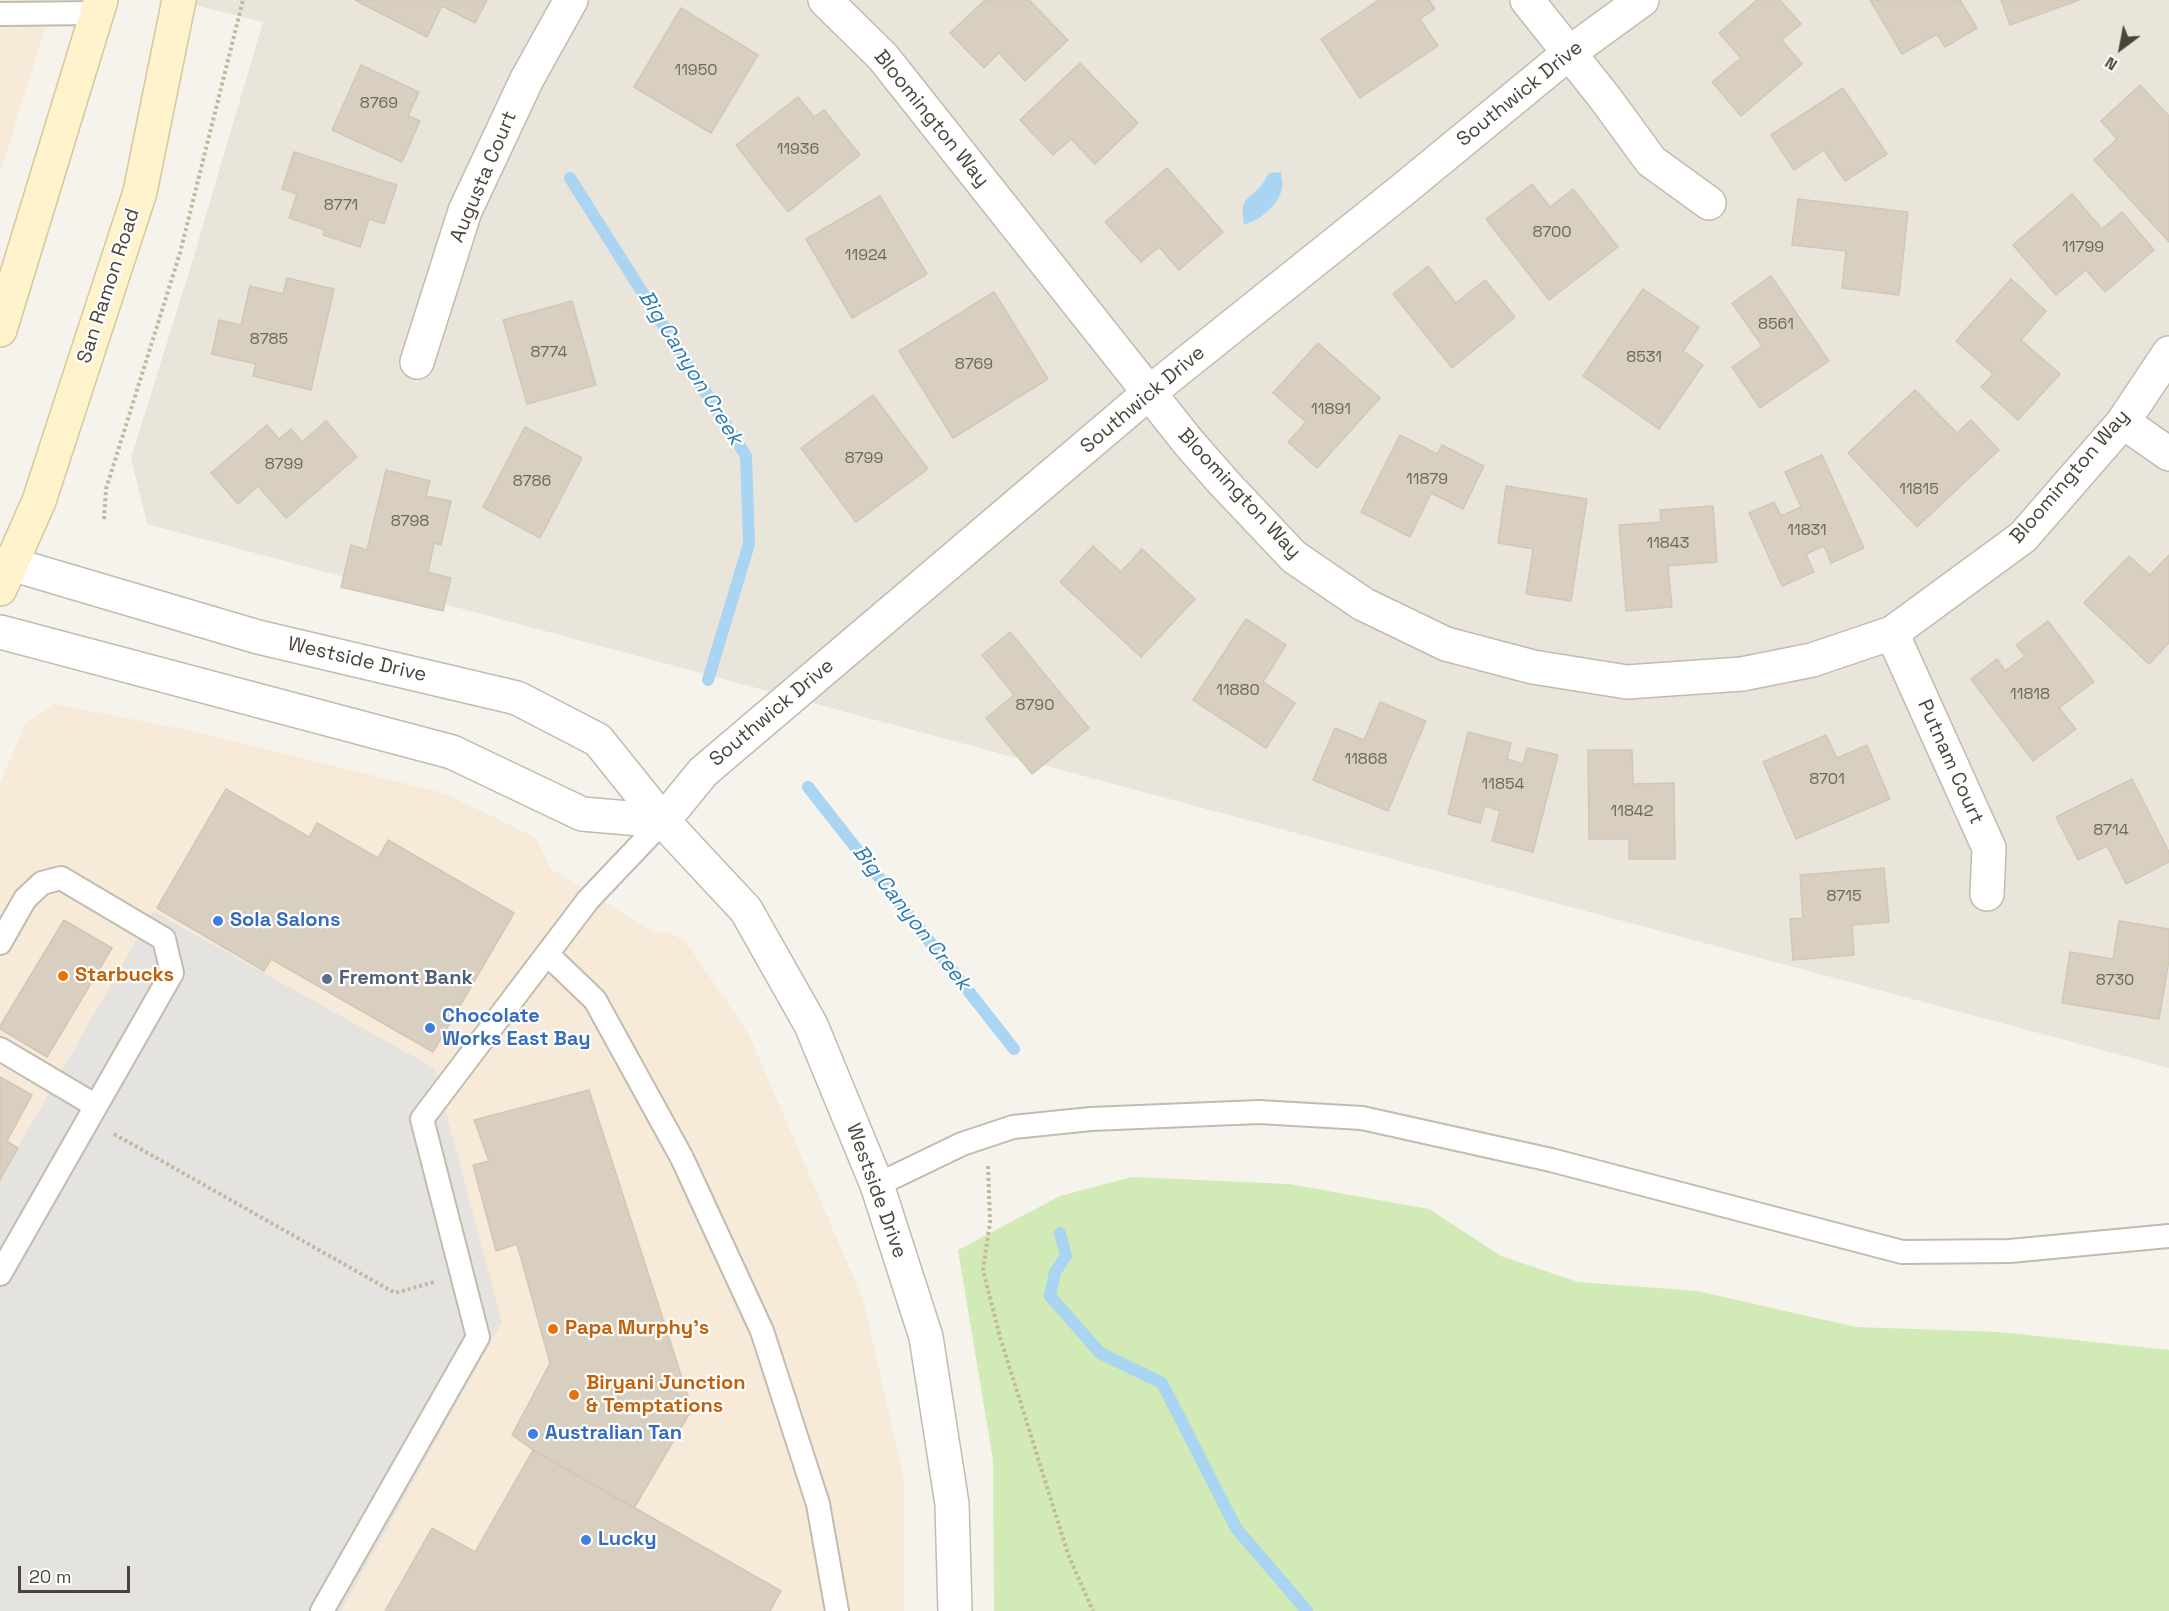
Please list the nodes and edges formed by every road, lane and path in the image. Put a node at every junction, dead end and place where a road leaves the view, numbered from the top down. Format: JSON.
{"nodes":[{"id":1,"x":179,"y":0,"type":"edge"},
{"id":2,"x":243,"y":0,"type":"edge"},
{"id":3,"x":571,"y":0,"type":"edge"},
{"id":4,"x":825,"y":0,"type":"edge"},
{"id":5,"x":1527,"y":0,"type":"edge"},
{"id":6,"x":1642,"y":0,"type":"edge"},
{"id":7,"x":99,"y":6,"type":"edge"},
{"id":8,"x":0,"y":14,"type":"edge"},
{"id":9,"x":1569,"y":52,"type":"junction"},
{"id":10,"x":1709,"y":203,"type":"dead end"},
{"id":11,"x":0,"y":330,"type":"edge"},
{"id":12,"x":2169,"y":353,"type":"edge"},
{"id":13,"x":417,"y":362,"type":"dead end"},
{"id":14,"x":1150,"y":392,"type":"junction"},
{"id":15,"x":2123,"y":422,"type":"junction"},
{"id":16,"x":2169,"y":454,"type":"edge"},
{"id":17,"x":104,"y":519,"type":"dead end"},
{"id":18,"x":4,"y":572,"type":"edge"},
{"id":19,"x":0,"y":632,"type":"edge"},
{"id":20,"x":1892,"y":633,"type":"junction"},
{"id":21,"x":663,"y":821,"type":"junction"},
{"id":22,"x":1987,"y":894,"type":"dead end"},
{"id":23,"x":0,"y":943,"type":"edge"},
{"id":24,"x":547,"y":954,"type":"junction"},
{"id":25,"x":0,"y":1050,"type":"edge"},
{"id":26,"x":96,"y":1106,"type":"junction"},
{"id":27,"x":84,"y":1127,"type":"junction"},
{"id":28,"x":987,"y":1135,"type":"junction"},
{"id":29,"x":877,"y":1185,"type":"junction"},
{"id":30,"x":2169,"y":1236,"type":"edge"},
{"id":31,"x":0,"y":1274,"type":"edge"},
{"id":32,"x":462,"y":1275,"type":"junction"},
{"id":33,"x":322,"y":1611,"type":"edge"},
{"id":34,"x":837,"y":1611,"type":"edge"},
{"id":35,"x":955,"y":1611,"type":"edge"},
{"id":36,"x":1093,"y":1611,"type":"edge"}],
"edges":[{"from":1,"to":18,"type":"main road","name":"San Ramon Road"},
{"from":2,"to":17,"type":"path"},
{"from":3,"to":13,"type":"street","name":"Augusta Court"},
{"from":4,"to":14,"type":"street","name":"Bloomington Way"},
{"from":5,"to":9,"type":"street"},
{"from":6,"to":9,"type":"street","name":"Southwick Drive"},
{"from":7,"to":8,"type":"lane"},
{"from":7,"to":11,"type":"main road"},
{"from":9,"to":10,"type":"street"},
{"from":9,"to":14,"type":"street","name":"Southwick Drive"},
{"from":12,"to":15,"type":"street","name":"Bloomington Way"},
{"from":14,"to":20,"type":"street","name":"Bloomington Way"},
{"from":14,"to":21,"type":"street","name":"Southwick Drive"},
{"from":15,"to":16,"type":"street"},
{"from":15,"to":20,"type":"street","name":"Bloomington Way"},
{"from":18,"to":21,"type":"street","name":"Westside Drive"},
{"from":19,"to":21,"type":"street"},
{"from":20,"to":22,"type":"street","name":"Putnam Court"},
{"from":21,"to":24,"type":"lane"},
{"from":21,"to":29,"type":"street","name":"Westside Drive"},
{"from":23,"to":26,"type":"lane"},
{"from":24,"to":32,"type":"lane"},
{"from":24,"to":34,"type":"lane"},
{"from":25,"to":26,"type":"lane"},
{"from":26,"to":27,"type":"lane"},
{"from":27,"to":31,"type":"lane"},
{"from":27,"to":32,"type":"path"},
{"from":28,"to":29,"type":"lane"},
{"from":28,"to":30,"type":"lane"},
{"from":28,"to":36,"type":"path"},
{"from":29,"to":35,"type":"street","name":"Westside Drive"},
{"from":32,"to":33,"type":"lane"}]}
